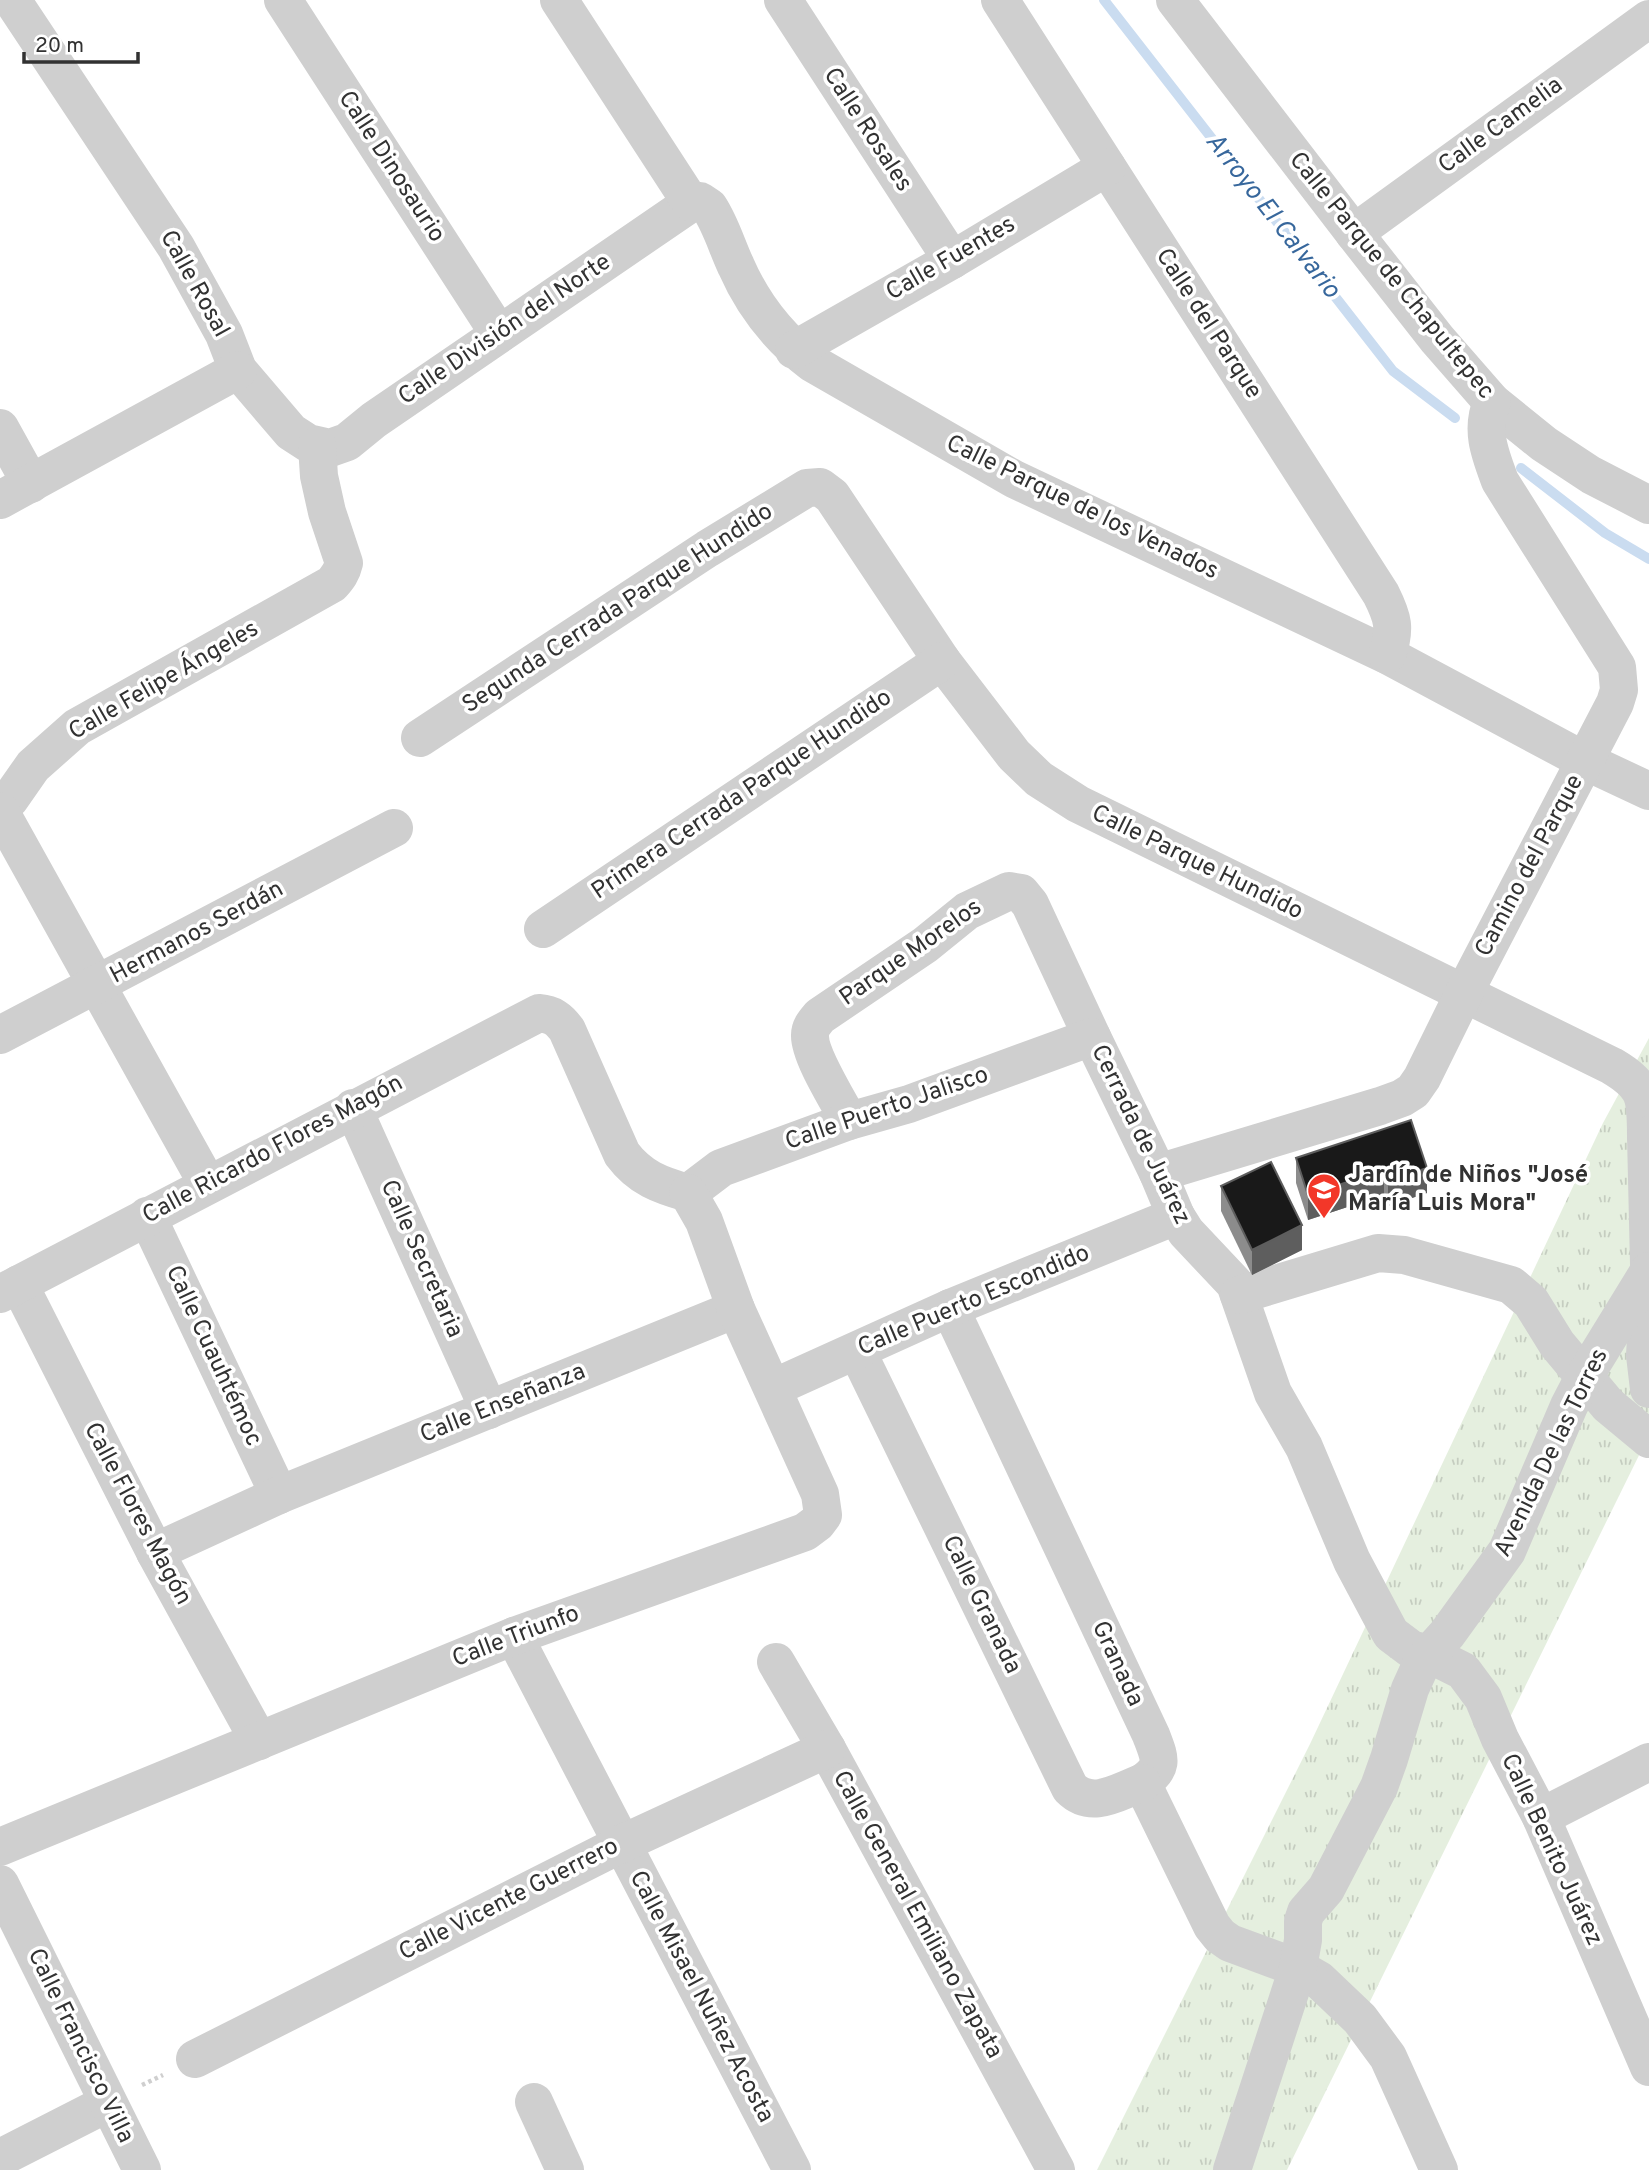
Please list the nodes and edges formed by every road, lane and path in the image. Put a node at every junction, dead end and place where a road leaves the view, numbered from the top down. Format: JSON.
{"nodes":[{"id":1,"x":12,"y":0,"type":"edge"},
{"id":2,"x":283,"y":0,"type":"edge"},
{"id":3,"x":559,"y":0,"type":"edge"},
{"id":4,"x":783,"y":0,"type":"edge"},
{"id":5,"x":1000,"y":0,"type":"edge"},
{"id":6,"x":1192,"y":7,"type":"edge"},
{"id":7,"x":1649,"y":19,"type":"edge"},
{"id":8,"x":1107,"y":167,"type":"junction"},
{"id":9,"x":691,"y":203,"type":"junction"},
{"id":10,"x":1354,"y":233,"type":"junction"},
{"id":11,"x":952,"y":261,"type":"junction"},
{"id":12,"x":499,"y":334,"type":"junction"},
{"id":13,"x":794,"y":350,"type":"junction"},
{"id":14,"x":238,"y":370,"type":"junction"},
{"id":15,"x":1492,"y":402,"type":"junction"},
{"id":16,"x":0,"y":428,"type":"edge"},
{"id":17,"x":317,"y":446,"type":"junction"},
{"id":18,"x":820,"y":488,"type":"joint"},
{"id":19,"x":16,"y":492,"type":"edge"},
{"id":20,"x":1649,"y":505,"type":"edge"},
{"id":21,"x":1387,"y":655,"type":"junction"},
{"id":22,"x":942,"y":660,"type":"junction"},
{"id":23,"x":419,"y":738,"type":"dead end"},
{"id":24,"x":1585,"y":761,"type":"junction"},
{"id":25,"x":1649,"y":791,"type":"edge"},
{"id":26,"x":0,"y":809,"type":"edge"},
{"id":27,"x":394,"y":828,"type":"dead end"},
{"id":28,"x":1021,"y":893,"type":"joint"},
{"id":29,"x":544,"y":929,"type":"dead end"},
{"id":30,"x":98,"y":986,"type":"junction"},
{"id":31,"x":1464,"y":993,"type":"junction"},
{"id":32,"x":0,"y":1035,"type":"edge"},
{"id":33,"x":1091,"y":1037,"type":"junction"},
{"id":34,"x":353,"y":1108,"type":"junction"},
{"id":35,"x":849,"y":1121,"type":"junction"},
{"id":36,"x":1648,"y":1135,"type":"edge"},
{"id":37,"x":1158,"y":1173,"type":"junction"},
{"id":38,"x":208,"y":1185,"type":"junction"},
{"id":39,"x":688,"y":1192,"type":"junction"},
{"id":40,"x":147,"y":1216,"type":"junction"},
{"id":41,"x":1176,"y":1216,"type":"junction"},
{"id":42,"x":1649,"y":1264,"type":"edge"},
{"id":43,"x":1649,"y":1271,"type":"edge"},
{"id":44,"x":9,"y":1289,"type":"edge"},
{"id":45,"x":1649,"y":1293,"type":"edge"},
{"id":46,"x":1240,"y":1294,"type":"junction"},
{"id":47,"x":950,"y":1308,"type":"junction"},
{"id":48,"x":736,"y":1309,"type":"junction"},
{"id":49,"x":857,"y":1351,"type":"junction"},
{"id":50,"x":1584,"y":1377,"type":"junction"},
{"id":51,"x":773,"y":1388,"type":"junction"},
{"id":52,"x":1649,"y":1389,"type":"edge"},
{"id":53,"x":489,"y":1410,"type":"junction"},
{"id":54,"x":1649,"y":1439,"type":"edge"},
{"id":55,"x":279,"y":1495,"type":"junction"},
{"id":56,"x":155,"y":1552,"type":"junction"},
{"id":57,"x":514,"y":1636,"type":"junction"},
{"id":58,"x":1429,"y":1654,"type":"junction"},
{"id":59,"x":776,"y":1662,"type":"dead end"},
{"id":60,"x":259,"y":1741,"type":"junction"},
{"id":61,"x":827,"y":1749,"type":"junction"},
{"id":62,"x":1649,"y":1762,"type":"edge"},
{"id":63,"x":1142,"y":1783,"type":"junction"},
{"id":64,"x":1541,"y":1817,"type":"junction"},
{"id":65,"x":621,"y":1844,"type":"junction"},
{"id":66,"x":0,"y":1847,"type":"edge"},
{"id":67,"x":0,"y":1884,"type":"edge"},
{"id":68,"x":1298,"y":1968,"type":"junction"},
{"id":69,"x":1641,"y":2026,"type":"edge"},
{"id":70,"x":195,"y":2059,"type":"joint"},
{"id":71,"x":1649,"y":2067,"type":"edge"},
{"id":72,"x":534,"y":2102,"type":"dead end"},
{"id":73,"x":108,"y":2103,"type":"junction"},
{"id":74,"x":0,"y":2158,"type":"edge"},
{"id":75,"x":142,"y":2170,"type":"edge"},
{"id":76,"x":565,"y":2170,"type":"edge"},
{"id":77,"x":792,"y":2170,"type":"edge"},
{"id":78,"x":1056,"y":2170,"type":"edge"},
{"id":79,"x":1232,"y":2170,"type":"edge"},
{"id":80,"x":1439,"y":2170,"type":"edge"}],
"edges":[{"from":1,"to":14,"type":"street","name":"Calle Rosal"},
{"from":2,"to":12,"type":"street","name":"Calle Dinosaurio"},
{"from":3,"to":9,"type":"street","name":"Calle Parque de los Venados"},
{"from":4,"to":11,"type":"street","name":"Calle Rosales"},
{"from":5,"to":8,"type":"street","name":"Calle del Parque"},
{"from":6,"to":10,"type":"street","name":"Calle Parque de Chapultepec"},
{"from":7,"to":10,"type":"street","name":"Calle Camelia"},
{"from":8,"to":11,"type":"street","name":"Calle Fuentes"},
{"from":8,"to":21,"type":"street","name":"Calle del Parque"},
{"from":9,"to":12,"type":"street","name":"Calle División del Norte"},
{"from":9,"to":13,"type":"street","name":"Calle Parque de los Venados"},
{"from":10,"to":15,"type":"street","name":"Calle Parque de Chapultepec"},
{"from":11,"to":13,"type":"street","name":"Calle Fuentes"},
{"from":12,"to":17,"type":"street","name":"Calle División del Norte"},
{"from":13,"to":21,"type":"street","name":"Calle Parque de los Venados"},
{"from":14,"to":17,"type":"street","name":"Calle Rosal"},
{"from":14,"to":19,"type":"street"},
{"from":15,"to":20,"type":"street","name":"Calle Parque de Chapultepec"},
{"from":15,"to":24,"type":"street","name":"Camino del Parque"},
{"from":16,"to":19,"type":"street"},
{"from":17,"to":26,"type":"street","name":"Calle Felipe Ángeles"},
{"from":18,"to":22,"type":"street","name":"Calle Parque Hundido"},
{"from":18,"to":23,"type":"street","name":"Segunda Cerrada Parque Hundido"},
{"from":21,"to":24,"type":"street","name":"Calle Parque de los Venados"},
{"from":22,"to":29,"type":"street","name":"Primera Cerrada Parque Hundido"},
{"from":22,"to":31,"type":"street","name":"Calle Parque Hundido"},
{"from":24,"to":25,"type":"street","name":"Calle Parque de los Venados"},
{"from":24,"to":31,"type":"street","name":"Camino del Parque"},
{"from":26,"to":30,"type":"street"},
{"from":27,"to":30,"type":"street","name":"Hermanos Serdán"},
{"from":28,"to":33,"type":"street","name":"Cerrada de Juárez"},
{"from":28,"to":35,"type":"street","name":"Parque Morelos"},
{"from":30,"to":32,"type":"street","name":"Hermanos Serdán"},
{"from":30,"to":38,"type":"street"},
{"from":31,"to":36,"type":"street","name":"Calle Parque Hundido"},
{"from":31,"to":37,"type":"street","name":"Camino del Parque"},
{"from":33,"to":35,"type":"street","name":"Calle Puerto Jalisco"},
{"from":33,"to":37,"type":"street","name":"Cerrada de Juárez"},
{"from":34,"to":38,"type":"street","name":"Calle Ricardo Flores Magón"},
{"from":34,"to":39,"type":"street","name":"Calle Ricardo Flores Magón"},
{"from":34,"to":53,"type":"street","name":"Calle Secretaria"},
{"from":35,"to":39,"type":"street","name":"Calle Puerto Jalisco"},
{"from":36,"to":42,"type":"street"},
{"from":37,"to":41,"type":"street","name":"Cerrada de Juárez"},
{"from":38,"to":40,"type":"street","name":"Calle Ricardo Flores Magón"},
{"from":39,"to":48,"type":"street"},
{"from":40,"to":44,"type":"street","name":"Calle Ricardo Flores Magón"},
{"from":40,"to":55,"type":"street","name":"Calle Cuauhtémoc"},
{"from":41,"to":46,"type":"street","name":"Cerrada de Juárez"},
{"from":41,"to":47,"type":"street","name":"Calle Puerto Escondido"},
{"from":43,"to":50,"type":"street","name":"Avenida De las Torres"},
{"from":44,"to":56,"type":"street","name":"Calle Flores Magón"},
{"from":45,"to":52,"type":"street"},
{"from":46,"to":50,"type":"street"},
{"from":46,"to":58,"type":"street","name":"Cerrada de Juárez"},
{"from":47,"to":49,"type":"street","name":"Calle Puerto Escondido"},
{"from":47,"to":63,"type":"street","name":"Granada"},
{"from":48,"to":51,"type":"street","name":"Calle Triunfo"},
{"from":48,"to":53,"type":"street","name":"Calle Enseñanza"},
{"from":49,"to":51,"type":"street","name":"Calle Puerto Escondido"},
{"from":49,"to":63,"type":"street","name":"Calle Granada"},
{"from":50,"to":54,"type":"street"},
{"from":50,"to":58,"type":"street","name":"Avenida De las Torres"},
{"from":51,"to":57,"type":"street","name":"Calle Triunfo"},
{"from":53,"to":55,"type":"street","name":"Calle Enseñanza"},
{"from":55,"to":56,"type":"street","name":"Calle Enseñanza"},
{"from":56,"to":60,"type":"street","name":"Calle Flores Magón"},
{"from":57,"to":60,"type":"street","name":"Calle Triunfo"},
{"from":57,"to":65,"type":"street","name":"Calle Misael Nuñez Acosta"},
{"from":58,"to":64,"type":"street","name":"Calle Benito Juárez"},
{"from":58,"to":68,"type":"street","name":"Avenida De las Torres"},
{"from":59,"to":61,"type":"street","name":"Calle General Emiliano Zapata"},
{"from":60,"to":66,"type":"street","name":"Calle Triunfo"},
{"from":61,"to":65,"type":"street","name":"Calle Vicente Guerrero"},
{"from":61,"to":78,"type":"street","name":"Calle General Emiliano Zapata"},
{"from":62,"to":64,"type":"street"},
{"from":63,"to":68,"type":"street"},
{"from":64,"to":69,"type":"street","name":"Calle Benito Juárez"},
{"from":65,"to":70,"type":"street","name":"Calle Vicente Guerrero"},
{"from":65,"to":77,"type":"street","name":"Calle Misael Nuñez Acosta"},
{"from":67,"to":73,"type":"street","name":"Calle Francisco Villa"},
{"from":68,"to":79,"type":"street","name":"Avenida De las Torres"},
{"from":68,"to":80,"type":"street"},
{"from":69,"to":71,"type":"street","name":"Calle Benito Juárez"},
{"from":70,"to":73,"type":"path"},
{"from":72,"to":76,"type":"street"},
{"from":73,"to":74,"type":"street"},
{"from":73,"to":75,"type":"street","name":"Calle Francisco Villa"}]}
